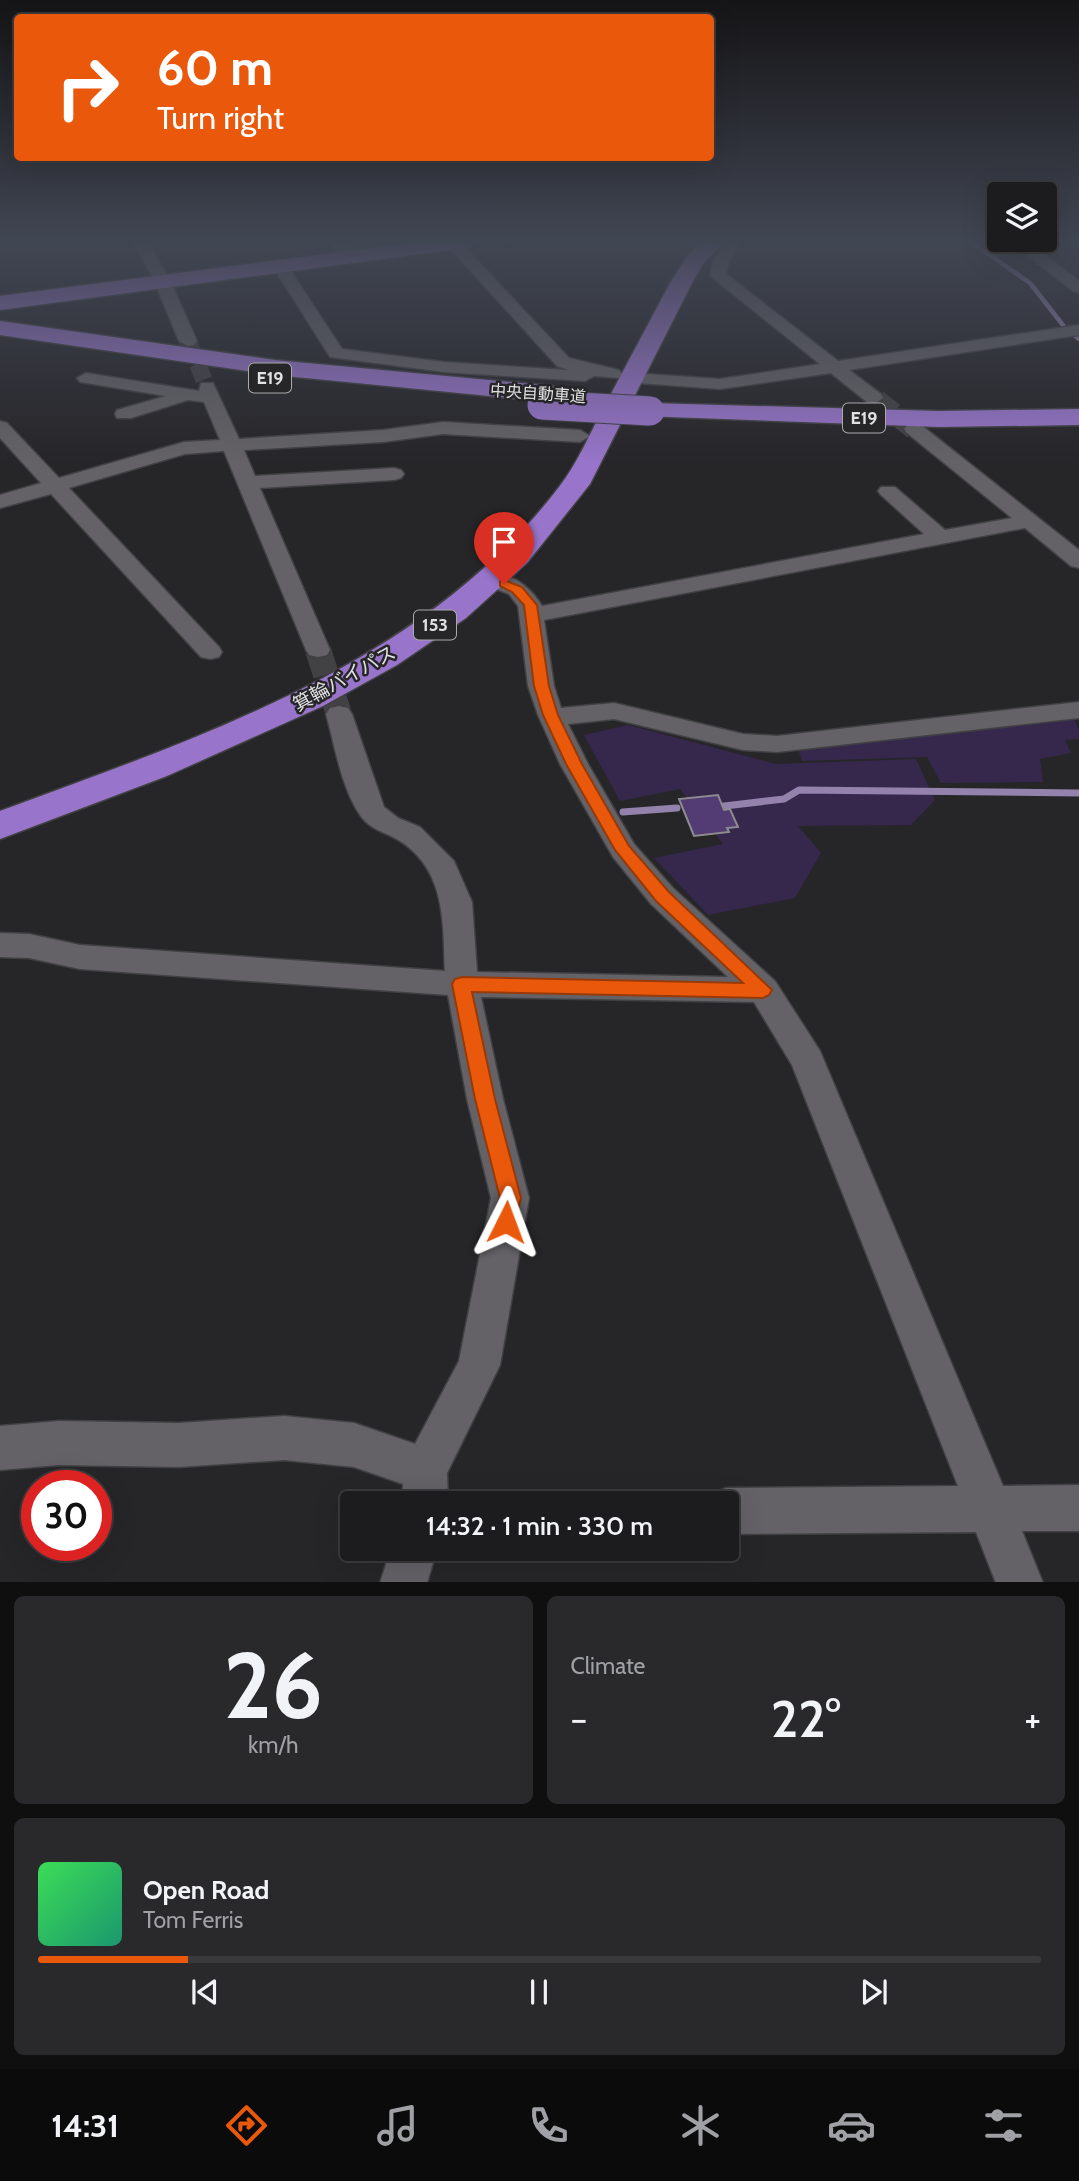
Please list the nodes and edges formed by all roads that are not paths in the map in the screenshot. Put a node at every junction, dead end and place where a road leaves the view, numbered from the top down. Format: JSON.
{"nodes":[{"id":1,"x":177,"y":316,"type":"edge"},
{"id":2,"x":312,"y":316,"type":"edge"},
{"id":3,"x":523,"y":316,"type":"edge"},
{"id":4,"x":644,"y":316,"type":"edge"},
{"id":5,"x":653,"y":316,"type":"edge"},
{"id":6,"x":770,"y":316,"type":"edge"},
{"id":7,"x":0,"y":328,"type":"edge"},
{"id":8,"x":1072,"y":331,"type":"edge"},
{"id":9,"x":0,"y":339,"type":"edge"},
{"id":10,"x":188,"y":341,"type":"tunnel mouth"},
{"id":11,"x":835,"y":367,"type":"junction"},
{"id":12,"x":610,"y":374,"type":"junction"},
{"id":13,"x":86,"y":378,"type":"dead end"},
{"id":14,"x":202,"y":394,"type":"junction"},
{"id":15,"x":874,"y":398,"type":"tunnel mouth"},
{"id":16,"x":547,"y":399,"type":"junction"},
{"id":17,"x":652,"y":406,"type":"junction"},
{"id":18,"x":1079,"y":406,"type":"edge"},
{"id":19,"x":124,"y":414,"type":"dead end"},
{"id":20,"x":1079,"y":417,"type":"edge"},
{"id":21,"x":0,"y":427,"type":"edge"},
{"id":22,"x":914,"y":429,"type":"tunnel mouth"},
{"id":23,"x":580,"y":436,"type":"junction"},
{"id":24,"x":377,"y":456,"type":"dead end"},
{"id":25,"x":240,"y":464,"type":"junction"},
{"id":26,"x":394,"y":474,"type":"dead end"},
{"id":27,"x":54,"y":486,"type":"junction"},
{"id":28,"x":888,"y":491,"type":"dead end"},
{"id":29,"x":0,"y":502,"type":"edge"},
{"id":30,"x":1030,"y":521,"type":"junction"},
{"id":31,"x":942,"y":539,"type":"junction"},
{"id":32,"x":1079,"y":561,"type":"edge"},
{"id":33,"x":491,"y":579,"type":"junction"},
{"id":34,"x":533,"y":615,"type":"junction"},
{"id":35,"x":318,"y":650,"type":"tunnel mouth"},
{"id":36,"x":211,"y":652,"type":"dead end"},
{"id":37,"x":1079,"y":710,"type":"edge"},
{"id":38,"x":339,"y":714,"type":"tunnel mouth"},
{"id":39,"x":551,"y":715,"type":"junction"},
{"id":40,"x":0,"y":806,"type":"edge"},
{"id":41,"x":0,"y":826,"type":"edge"},
{"id":42,"x":0,"y":945,"type":"edge"},
{"id":43,"x":462,"y":984,"type":"junction"},
{"id":44,"x":763,"y":990,"type":"junction"},
{"id":45,"x":0,"y":1448,"type":"edge"},
{"id":46,"x":425,"y":1487,"type":"edge"},
{"id":47,"x":1079,"y":1508,"type":"edge"},
{"id":48,"x":992,"y":1509,"type":"junction"},
{"id":49,"x":739,"y":1511,"type":"edge"},
{"id":50,"x":410,"y":1561,"type":"edge"},
{"id":51,"x":403,"y":1582,"type":"edge"},
{"id":52,"x":1020,"y":1582,"type":"edge"}],
"edges":[{"from":1,"to":10,"type":"street"},
{"from":2,"to":12,"type":"street"},
{"from":3,"to":12,"type":"street"},
{"from":4,"to":12,"type":"highway","name":"箕輪バイパス","number":"153"},
{"from":5,"to":12,"type":"highway","name":"箕輪バイパス","number":"153"},
{"from":6,"to":11,"type":"street"},
{"from":7,"to":16,"type":"highway","name":"中央自動車道","number":"E19"},
{"from":8,"to":11,"type":"street"},
{"from":9,"to":16,"type":"highway","name":"中央自動車道","number":"E19"},
{"from":11,"to":12,"type":"street"},
{"from":11,"to":15,"type":"street"},
{"from":12,"to":23,"type":"highway","name":"箕輪バイパス","number":"153"},
{"from":12,"to":33,"type":"highway","name":"箕輪バイパス","number":"153"},
{"from":13,"to":14,"type":"street"},
{"from":14,"to":19,"type":"street"},
{"from":14,"to":25,"type":"street"},
{"from":16,"to":17,"type":"highway","name":"中央自動車道","number":"E19","bridge":true},
{"from":17,"to":18,"type":"highway","name":"中央自動車道","number":"E19"},
{"from":17,"to":20,"type":"highway","name":"中央自動車道","number":"E19"},
{"from":21,"to":27,"type":"street"},
{"from":22,"to":30,"type":"street"},
{"from":23,"to":25,"type":"street"},
{"from":23,"to":40,"type":"highway","name":"箕輪バイパス","number":"153"},
{"from":24,"to":25,"type":"street"},
{"from":25,"to":26,"type":"street"},
{"from":25,"to":27,"type":"street"},
{"from":25,"to":35,"type":"street"},
{"from":27,"to":29,"type":"street"},
{"from":27,"to":36,"type":"street"},
{"from":28,"to":31,"type":"street"},
{"from":30,"to":31,"type":"street"},
{"from":30,"to":32,"type":"street"},
{"from":31,"to":34,"type":"street"},
{"from":33,"to":34,"type":"street"},
{"from":33,"to":41,"type":"highway","name":"箕輪バイパス","number":"153"},
{"from":34,"to":39,"type":"street"},
{"from":37,"to":39,"type":"street"},
{"from":38,"to":43,"type":"street"},
{"from":39,"to":44,"type":"street"},
{"from":42,"to":43,"type":"street"},
{"from":43,"to":44,"type":"street"},
{"from":43,"to":46,"type":"street"},
{"from":44,"to":48,"type":"street"},
{"from":45,"to":46,"type":"street"},
{"from":47,"to":48,"type":"street"},
{"from":48,"to":49,"type":"street"},
{"from":48,"to":52,"type":"street"},
{"from":50,"to":51,"type":"street"}]}
